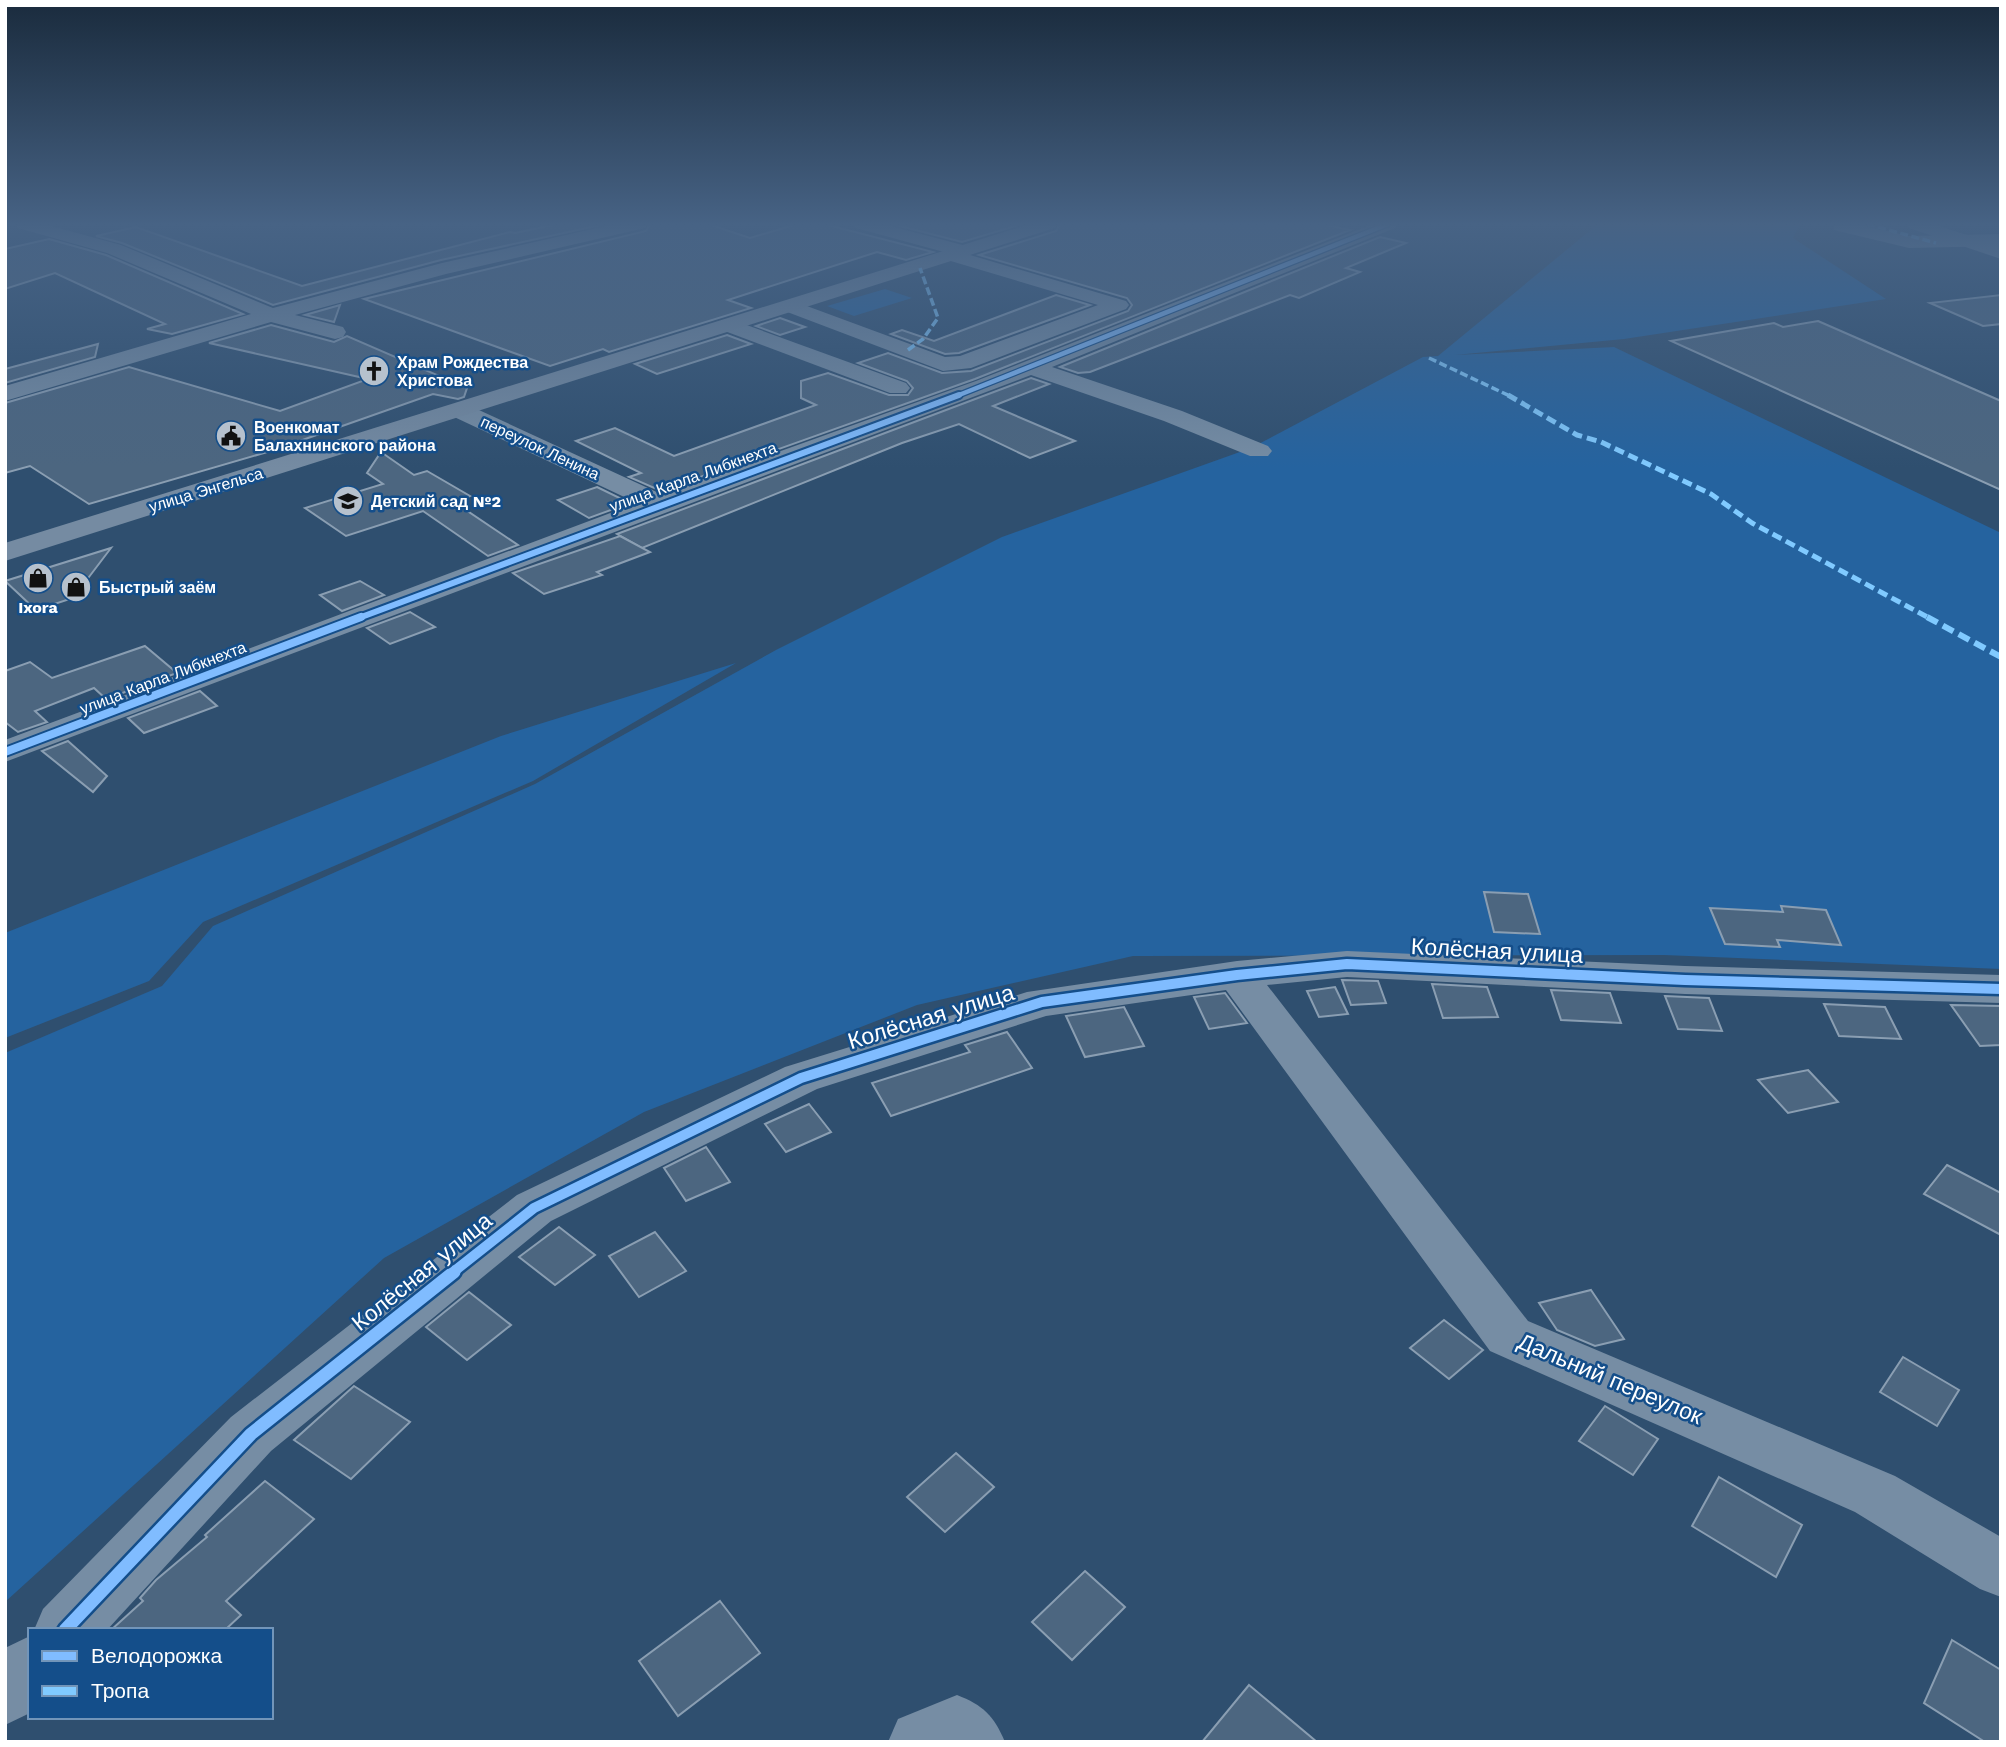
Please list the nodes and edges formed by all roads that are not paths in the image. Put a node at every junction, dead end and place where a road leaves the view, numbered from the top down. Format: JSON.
{"nodes":[{"id":1,"x":248,"y":306,"type":"edge"},
{"id":2,"x":306,"y":306,"type":"edge"},
{"id":3,"x":789,"y":306,"type":"joint"},
{"id":4,"x":1093,"y":306,"type":"edge"},
{"id":5,"x":1137,"y":306,"type":"edge"},
{"id":6,"x":1174,"y":306,"type":"edge"},
{"id":7,"x":271,"y":315,"type":"junction"},
{"id":8,"x":1123,"y":317,"type":"junction"},
{"id":9,"x":730,"y":325,"type":"junction"},
{"id":10,"x":335,"y":332,"type":"dead end"},
{"id":11,"x":963,"y":363,"type":"junction"},
{"id":12,"x":1030,"y":367,"type":"junction"},
{"id":13,"x":898,"y":388,"type":"junction"},
{"id":14,"x":5,"y":394,"type":"edge"},
{"id":15,"x":459,"y":410,"type":"junction"},
{"id":16,"x":912,"y":412,"type":"junction"},
{"id":17,"x":1259,"y":451,"type":"dead end"},
{"id":18,"x":660,"y":504,"type":"junction"},
{"id":19,"x":5,"y":552,"type":"edge"},
{"id":20,"x":5,"y":752,"type":"edge"},
{"id":21,"x":1237,"y":975,"type":"junction"},
{"id":22,"x":2001,"y":989,"type":"edge"},
{"id":23,"x":2001,"y":1569,"type":"edge"},
{"id":24,"x":67,"y":1628,"type":"edge"},
{"id":25,"x":28,"y":1669,"type":"edge"},
{"id":26,"x":5,"y":1693,"type":"edge"},
{"id":27,"x":920,"y":1742,"type":"edge"},
{"id":28,"x":972,"y":1742,"type":"edge"}],
"edges":[{"from":1,"to":7,"type":"street"},
{"from":2,"to":7,"type":"street"},
{"from":3,"to":9,"type":"main road","name":"улица Энгельса"},
{"from":3,"to":11,"type":"street"},
{"from":4,"to":8,"type":"street"},
{"from":5,"to":8,"type":"street"},
{"from":6,"to":8,"type":"street","name":"улица Карла Либкнехта"},
{"from":7,"to":10,"type":"street"},
{"from":7,"to":14,"type":"street"},
{"from":8,"to":11,"type":"street"},
{"from":8,"to":12,"type":"street","name":"улица Карла Либкнехта"},
{"from":9,"to":13,"type":"street"},
{"from":9,"to":15,"type":"main road","name":"улица Энгельса"},
{"from":11,"to":13,"type":"street"},
{"from":12,"to":16,"type":"street","name":"улица Карла Либкнехта"},
{"from":12,"to":17,"type":"street"},
{"from":13,"to":16,"type":"street"},
{"from":15,"to":18,"type":"street","name":"переулок Ленина"},
{"from":15,"to":19,"type":"main road","name":"улица Энгельса"},
{"from":16,"to":18,"type":"street","name":"улица Карла Либкнехта"},
{"from":18,"to":20,"type":"street","name":"улица Карла Либкнехта"},
{"from":21,"to":22,"type":"street","name":"Колёсная улица"},
{"from":21,"to":23,"type":"street","name":"Дальний переулок"},
{"from":21,"to":24,"type":"street","name":"Колёсная улица"},
{"from":25,"to":26,"type":"street"},
{"from":27,"to":28,"type":"street"}]}
